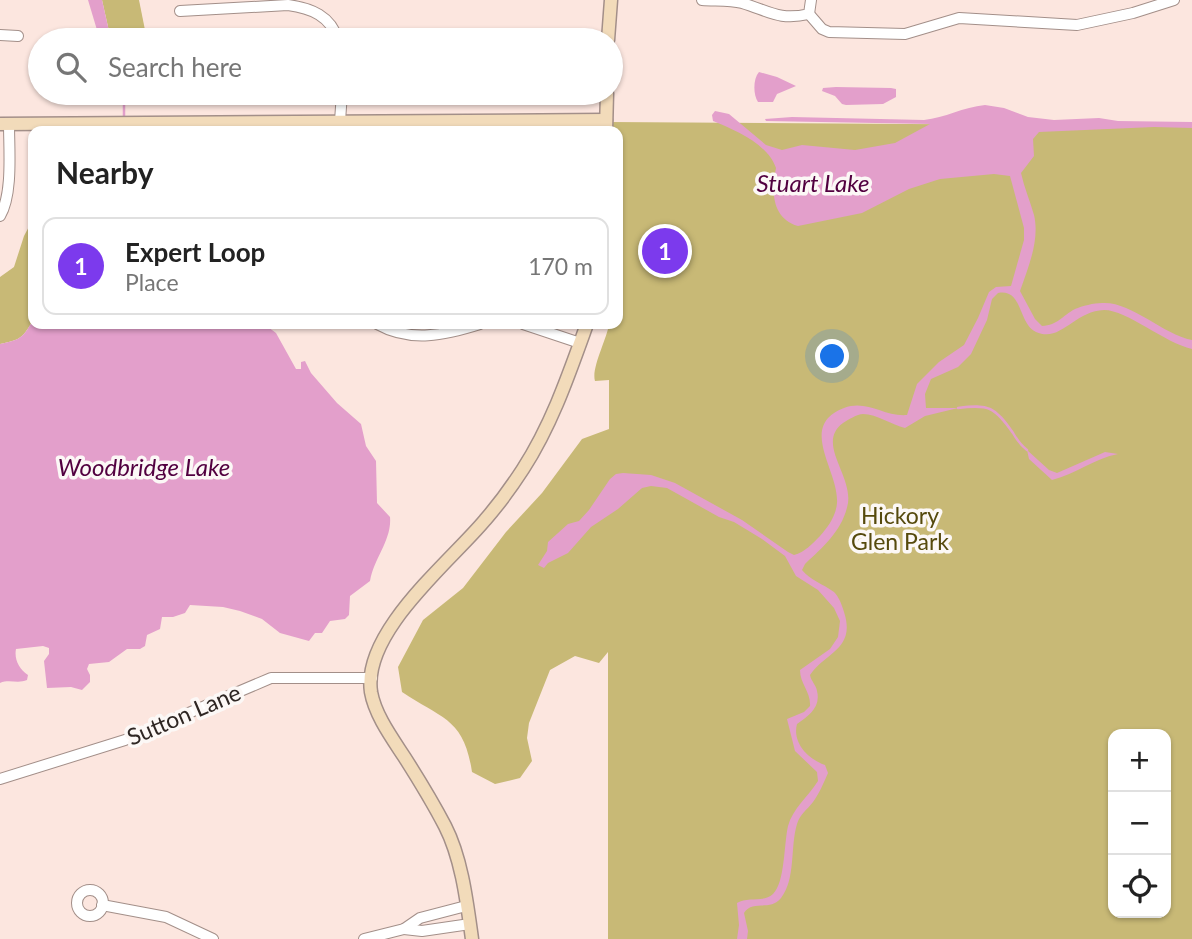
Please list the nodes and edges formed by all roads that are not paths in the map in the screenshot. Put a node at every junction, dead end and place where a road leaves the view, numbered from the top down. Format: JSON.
{"nodes":[{"id":1,"x":611,"y":0,"type":"edge"},
{"id":2,"x":702,"y":0,"type":"edge"},
{"id":3,"x":1136,"y":0,"type":"edge"},
{"id":4,"x":1174,"y":0,"type":"edge"},
{"id":5,"x":810,"y":8,"type":"edge"},
{"id":6,"x":180,"y":11,"type":"dead end"},
{"id":7,"x":1137,"y":12,"type":"junction"},
{"id":8,"x":333,"y":28,"type":"edge"},
{"id":9,"x":609,"y":28,"type":"edge"},
{"id":10,"x":0,"y":35,"type":"edge"},
{"id":11,"x":18,"y":36,"type":"dead end"},
{"id":12,"x":341,"y":105,"type":"edge"},
{"id":13,"x":607,"y":105,"type":"edge"},
{"id":14,"x":340,"y":121,"type":"junction"},
{"id":15,"x":5,"y":124,"type":"edge"},
{"id":16,"x":606,"y":125,"type":"edge"},
{"id":17,"x":290,"y":126,"type":"edge"},
{"id":18,"x":0,"y":216,"type":"edge"},
{"id":19,"x":389,"y":329,"type":"edge"},
{"id":20,"x":461,"y":329,"type":"edge"},
{"id":21,"x":538,"y":329,"type":"edge"},
{"id":22,"x":585,"y":329,"type":"edge"},
{"id":23,"x":580,"y":343,"type":"junction"},
{"id":24,"x":372,"y":678,"type":"junction"},
{"id":25,"x":0,"y":779,"type":"edge"},
{"id":26,"x":102,"y":905,"type":"dead end"},
{"id":27,"x":466,"y":906,"type":"junction"},
{"id":28,"x":470,"y":924,"type":"junction"},
{"id":29,"x":404,"y":929,"type":"junction"},
{"id":30,"x":214,"y":939,"type":"edge"},
{"id":31,"x":364,"y":939,"type":"edge"},
{"id":32,"x":472,"y":939,"type":"edge"}],
"edges":[{"from":1,"to":9,"type":"street"},
{"from":2,"to":5,"type":"street"},
{"from":3,"to":7,"type":"street"},
{"from":4,"to":7,"type":"street"},
{"from":5,"to":7,"type":"street"},
{"from":6,"to":8,"type":"street"},
{"from":10,"to":11,"type":"street"},
{"from":12,"to":14,"type":"street"},
{"from":13,"to":16,"type":"street"},
{"from":14,"to":16,"type":"street"},
{"from":14,"to":17,"type":"street"},
{"from":15,"to":17,"type":"street"},
{"from":15,"to":18,"type":"street"},
{"from":19,"to":20,"type":"street"},
{"from":21,"to":23,"type":"street"},
{"from":22,"to":23,"type":"street"},
{"from":23,"to":24,"type":"street"},
{"from":24,"to":25,"type":"street","name":"Sutton Lane"},
{"from":24,"to":27,"type":"street"},
{"from":26,"to":30,"type":"street"},
{"from":27,"to":28,"type":"street"},
{"from":27,"to":29,"type":"street"},
{"from":28,"to":29,"type":"street"},
{"from":28,"to":32,"type":"street"},
{"from":29,"to":31,"type":"street"}]}
